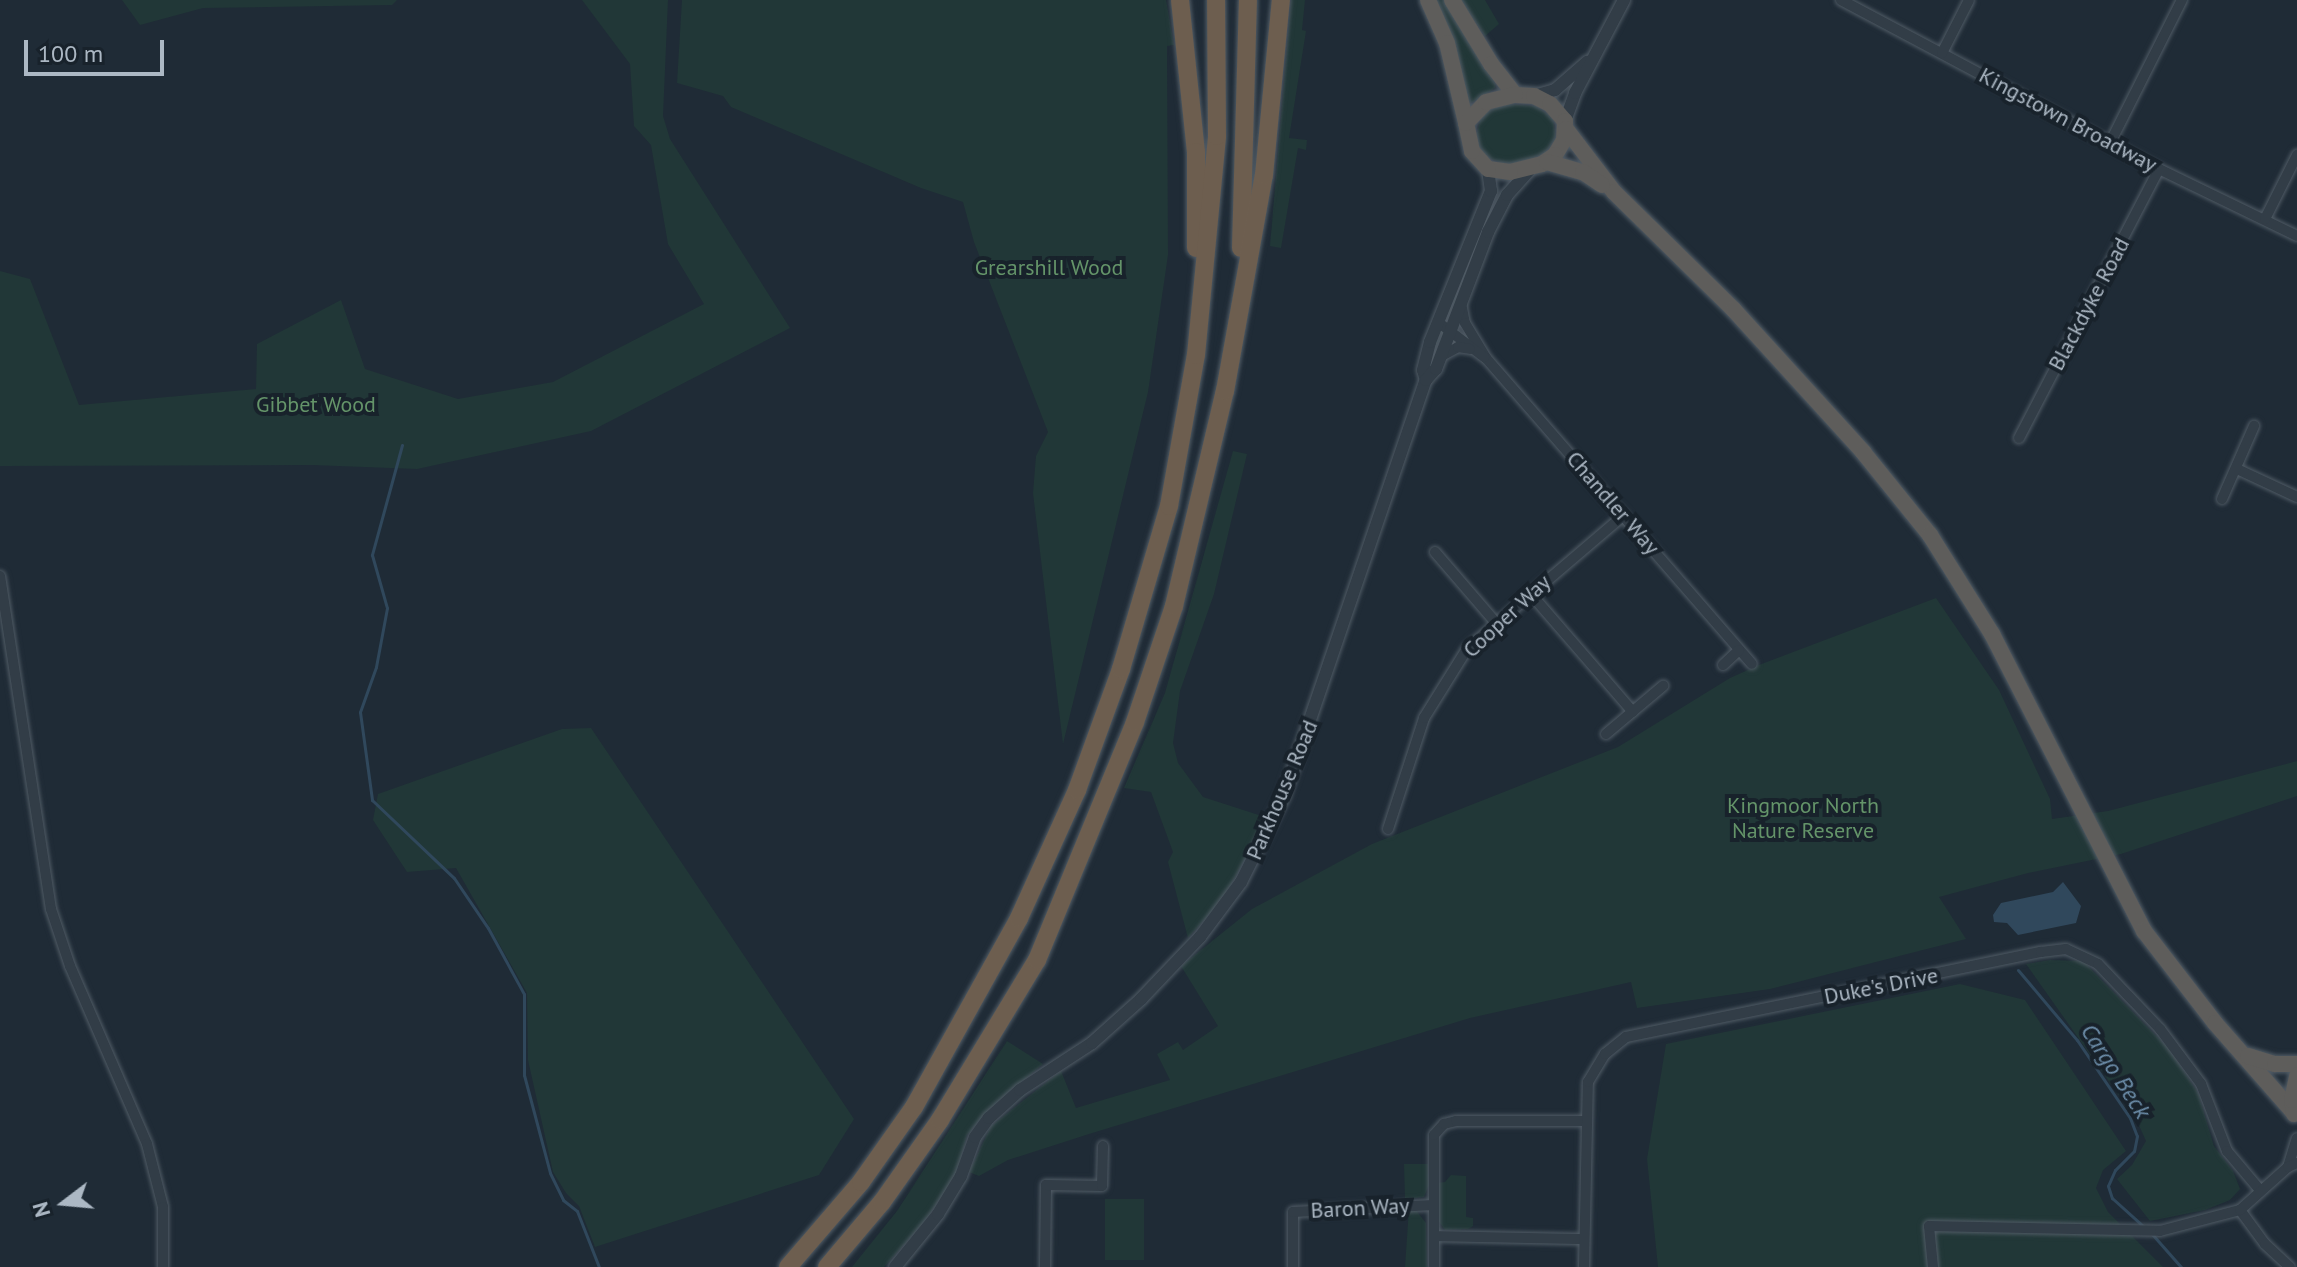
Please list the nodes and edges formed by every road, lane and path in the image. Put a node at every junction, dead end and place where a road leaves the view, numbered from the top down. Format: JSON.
{"nodes":[{"id":1,"x":1180,"y":0,"type":"edge"},
{"id":2,"x":1216,"y":0,"type":"edge"},
{"id":3,"x":1248,"y":0,"type":"edge"},
{"id":4,"x":1281,"y":0,"type":"edge"},
{"id":5,"x":1428,"y":0,"type":"edge"},
{"id":6,"x":1452,"y":0,"type":"edge"},
{"id":7,"x":1624,"y":0,"type":"edge"},
{"id":8,"x":1841,"y":0,"type":"edge"},
{"id":9,"x":1969,"y":0,"type":"edge"},
{"id":10,"x":2182,"y":0,"type":"edge"},
{"id":11,"x":1942,"y":53,"type":"junction"},
{"id":12,"x":1595,"y":54,"type":"junction"},
{"id":13,"x":1515,"y":95,"type":"junction"},
{"id":14,"x":1534,"y":96,"type":"junction"},
{"id":15,"x":1466,"y":123,"type":"junction"},
{"id":16,"x":1565,"y":125,"type":"junction"},
{"id":17,"x":2111,"y":141,"type":"junction"},
{"id":18,"x":2297,"y":155,"type":"edge"},
{"id":19,"x":1539,"y":165,"type":"junction"},
{"id":20,"x":1488,"y":169,"type":"junction"},
{"id":21,"x":2159,"y":169,"type":"junction"},
{"id":22,"x":1614,"y":192,"type":"junction"},
{"id":23,"x":2265,"y":219,"type":"junction"},
{"id":24,"x":2297,"y":236,"type":"edge"},
{"id":25,"x":1237,"y":319,"type":"junction"},
{"id":26,"x":1438,"y":322,"type":"junction"},
{"id":27,"x":1457,"y":324,"type":"junction"},
{"id":28,"x":1472,"y":349,"type":"junction"},
{"id":29,"x":1196,"y":355,"type":"junction"},
{"id":30,"x":1440,"y":357,"type":"junction"},
{"id":31,"x":1486,"y":358,"type":"junction"},
{"id":32,"x":1426,"y":380,"type":"junction"},
{"id":33,"x":2254,"y":426,"type":"dead end"},
{"id":34,"x":2019,"y":438,"type":"dead end"},
{"id":35,"x":2237,"y":469,"type":"junction"},
{"id":36,"x":2297,"y":497,"type":"edge"},
{"id":37,"x":2222,"y":499,"type":"dead end"},
{"id":38,"x":1624,"y":515,"type":"junction"},
{"id":39,"x":1435,"y":552,"type":"dead end"},
{"id":40,"x":0,"y":576,"type":"edge"},
{"id":41,"x":1530,"y":593,"type":"junction"},
{"id":42,"x":1496,"y":623,"type":"junction"},
{"id":43,"x":1739,"y":650,"type":"junction"},
{"id":44,"x":1752,"y":664,"type":"dead end"},
{"id":45,"x":1723,"y":665,"type":"dead end"},
{"id":46,"x":1663,"y":686,"type":"dead end"},
{"id":47,"x":1633,"y":712,"type":"junction"},
{"id":48,"x":1606,"y":734,"type":"dead end"},
{"id":49,"x":1388,"y":829,"type":"dead end"},
{"id":50,"x":2246,"y":1055,"type":"junction"},
{"id":51,"x":2297,"y":1064,"type":"edge"},
{"id":52,"x":2297,"y":1076,"type":"edge"},
{"id":53,"x":2295,"y":1116,"type":"edge"},
{"id":54,"x":1584,"y":1121,"type":"junction"},
{"id":55,"x":2295,"y":1143,"type":"edge"},
{"id":56,"x":1103,"y":1146,"type":"dead end"},
{"id":57,"x":2292,"y":1165,"type":"edge"},
{"id":58,"x":2260,"y":1190,"type":"junction"},
{"id":59,"x":1434,"y":1205,"type":"junction"},
{"id":60,"x":2240,"y":1210,"type":"junction"},
{"id":61,"x":1435,"y":1236,"type":"junction"},
{"id":62,"x":1584,"y":1239,"type":"junction"},
{"id":63,"x":163,"y":1267,"type":"edge"},
{"id":64,"x":788,"y":1267,"type":"edge"},
{"id":65,"x":827,"y":1267,"type":"edge"},
{"id":66,"x":895,"y":1267,"type":"edge"},
{"id":67,"x":1045,"y":1267,"type":"edge"},
{"id":68,"x":1293,"y":1267,"type":"edge"},
{"id":69,"x":1434,"y":1267,"type":"edge"},
{"id":70,"x":1584,"y":1267,"type":"edge"},
{"id":71,"x":1933,"y":1267,"type":"edge"},
{"id":72,"x":2290,"y":1267,"type":"edge"}],
"edges":[{"from":1,"to":29,"type":"highway"},
{"from":2,"to":29,"type":"highway"},
{"from":3,"to":25,"type":"highway"},
{"from":4,"to":25,"type":"highway"},
{"from":5,"to":15,"type":"highway"},
{"from":6,"to":13,"type":"highway"},
{"from":7,"to":12,"type":"street"},
{"from":8,"to":11,"type":"street","name":"Kingstown Broadway"},
{"from":9,"to":11,"type":"street"},
{"from":10,"to":17,"type":"street"},
{"from":11,"to":17,"type":"street","name":"Kingstown Broadway"},
{"from":12,"to":14,"type":"street"},
{"from":12,"to":16,"type":"street"},
{"from":13,"to":14,"type":"highway"},
{"from":13,"to":15,"type":"highway"},
{"from":14,"to":16,"type":"highway"},
{"from":15,"to":20,"type":"highway"},
{"from":16,"to":19,"type":"highway"},
{"from":16,"to":22,"type":"highway"},
{"from":17,"to":21,"type":"street","name":"Kingstown Broadway"},
{"from":18,"to":23,"type":"street"},
{"from":19,"to":20,"type":"highway"},
{"from":19,"to":22,"type":"highway"},
{"from":19,"to":27,"type":"street","name":"Parkhouse Road"},
{"from":20,"to":26,"type":"street","name":"Parkhouse Road"},
{"from":21,"to":23,"type":"street","name":"Kingstown Broadway"},
{"from":21,"to":34,"type":"street","name":"Blackdyke Road"},
{"from":22,"to":50,"type":"highway"},
{"from":23,"to":24,"type":"street","name":"Kingstown Broadway"},
{"from":25,"to":65,"type":"highway"},
{"from":26,"to":27,"type":"street","name":"Chandler Way"},
{"from":26,"to":32,"type":"street","name":"Parkhouse Road"},
{"from":27,"to":28,"type":"street","name":"Chandler Way"},
{"from":27,"to":30,"type":"street","name":"Parkhouse Road"},
{"from":27,"to":31,"type":"street","name":"Chandler Way"},
{"from":28,"to":30,"type":"street"},
{"from":28,"to":31,"type":"street","name":"Chandler Way"},
{"from":29,"to":64,"type":"highway"},
{"from":30,"to":32,"type":"street","name":"Parkhouse Road"},
{"from":31,"to":38,"type":"street","name":"Chandler Way"},
{"from":32,"to":66,"type":"street","name":"Parkhouse Road"},
{"from":33,"to":35,"type":"street"},
{"from":35,"to":36,"type":"street"},
{"from":35,"to":37,"type":"street"},
{"from":38,"to":41,"type":"street","name":"Cooper Way"},
{"from":38,"to":43,"type":"street","name":"Chandler Way"},
{"from":39,"to":42,"type":"street"},
{"from":40,"to":63,"type":"street"},
{"from":41,"to":42,"type":"street","name":"Cooper Way"},
{"from":41,"to":47,"type":"street"},
{"from":42,"to":49,"type":"street","name":"Cooper Way"},
{"from":43,"to":44,"type":"street","name":"Chandler Way"},
{"from":43,"to":45,"type":"street"},
{"from":46,"to":47,"type":"street"},
{"from":47,"to":48,"type":"street"},
{"from":50,"to":51,"type":"highway"},
{"from":50,"to":53,"type":"highway"},
{"from":52,"to":53,"type":"highway"},
{"from":54,"to":58,"type":"street","name":"Duke's Drive"},
{"from":54,"to":59,"type":"street"},
{"from":54,"to":62,"type":"street","name":"Duke's Drive"},
{"from":55,"to":57,"type":"street"},
{"from":56,"to":67,"type":"street"},
{"from":57,"to":58,"type":"street"},
{"from":58,"to":60,"type":"street"},
{"from":59,"to":61,"type":"street"},
{"from":59,"to":68,"type":"street","name":"Baron Way"},
{"from":60,"to":71,"type":"street"},
{"from":60,"to":72,"type":"street"},
{"from":61,"to":62,"type":"street"},
{"from":61,"to":69,"type":"street"},
{"from":62,"to":70,"type":"street","name":"Duke's Drive"}]}
